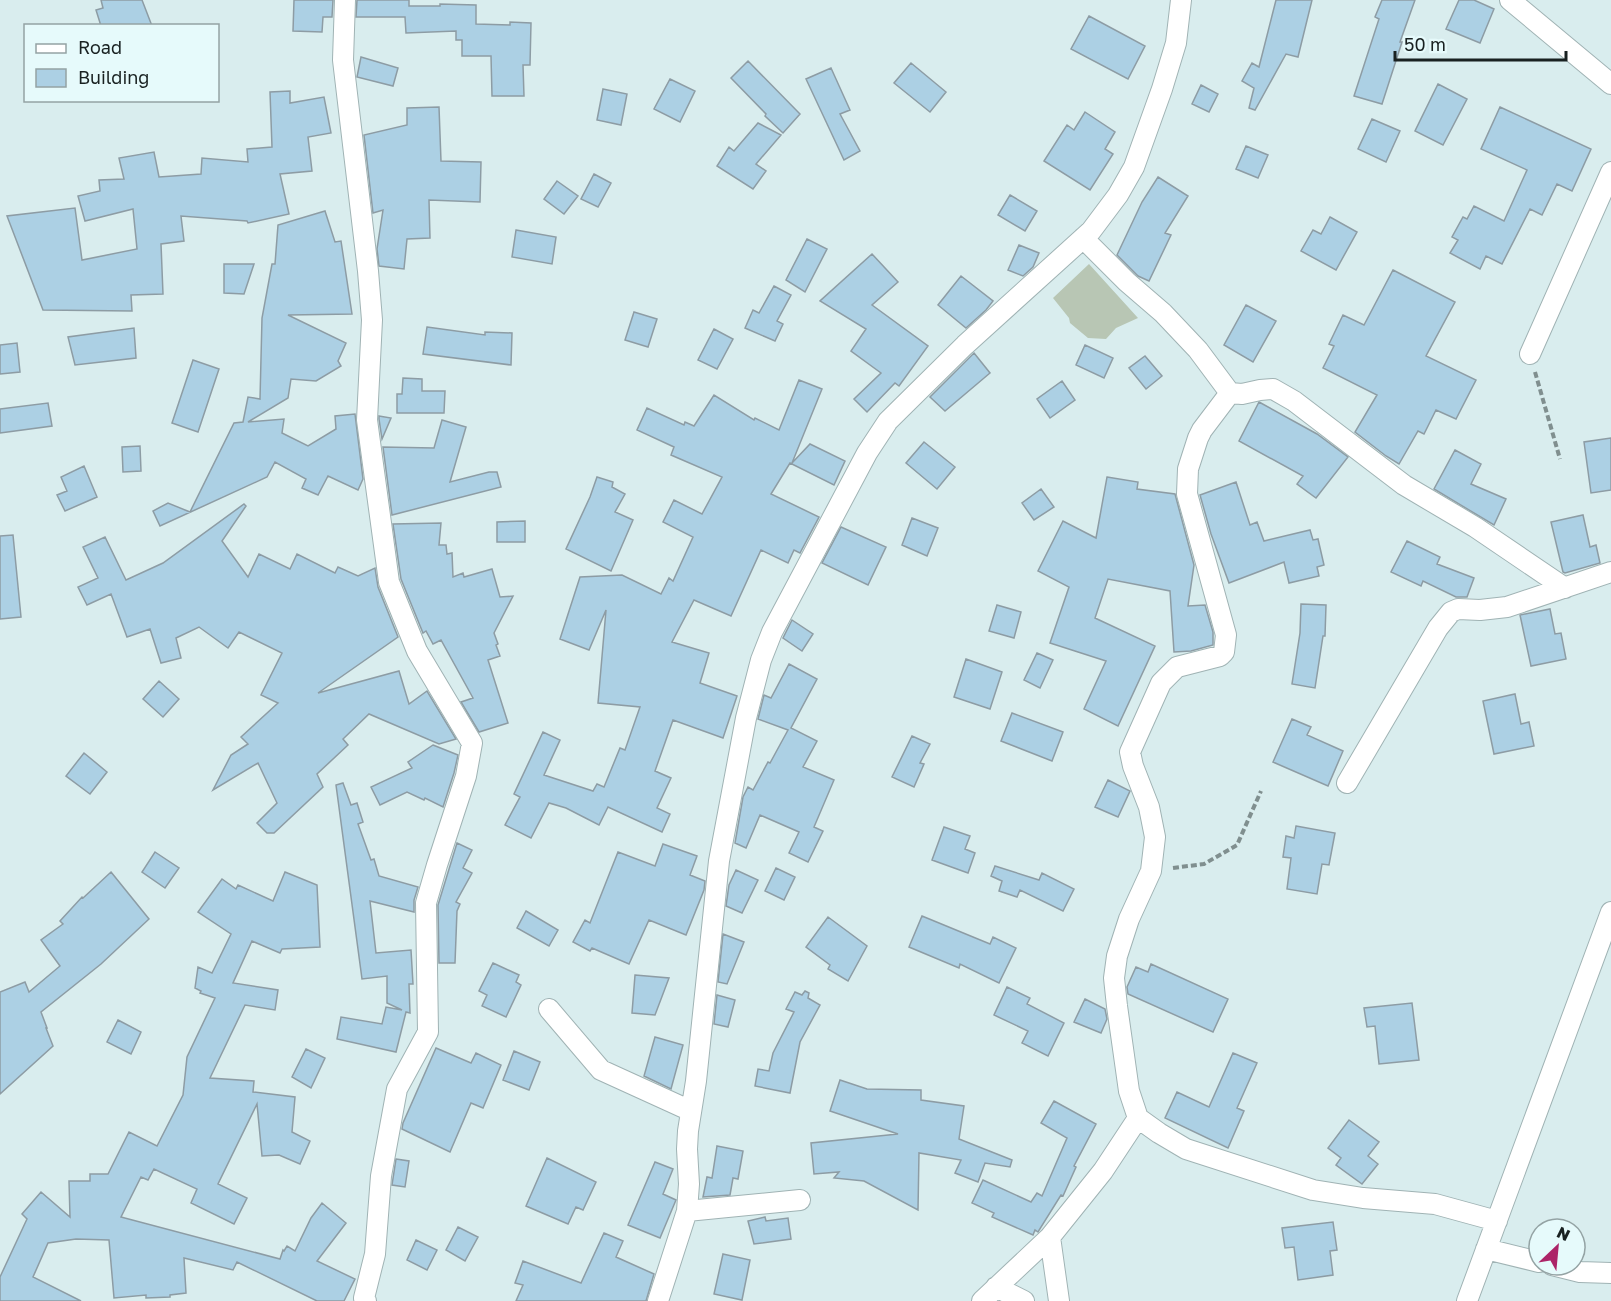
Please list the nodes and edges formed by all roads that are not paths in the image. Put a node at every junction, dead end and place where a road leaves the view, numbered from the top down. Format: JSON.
{"nodes":[{"id":1,"x":345,"y":0,"type":"edge"},
{"id":2,"x":1181,"y":0,"type":"edge"},
{"id":3,"x":1510,"y":0,"type":"edge"},
{"id":4,"x":1611,"y":84,"type":"edge"},
{"id":5,"x":1611,"y":172,"type":"edge"},
{"id":6,"x":1083,"y":238,"type":"junction"},
{"id":7,"x":1530,"y":354,"type":"road end"},
{"id":8,"x":1230,"y":393,"type":"junction"},
{"id":9,"x":1611,"y":572,"type":"edge"},
{"id":10,"x":1565,"y":588,"type":"junction"},
{"id":11,"x":1347,"y":783,"type":"dead end"},
{"id":12,"x":1611,"y":912,"type":"edge"},
{"id":13,"x":549,"y":1009,"type":"dead end"},
{"id":14,"x":691,"y":1111,"type":"junction"},
{"id":15,"x":1138,"y":1118,"type":"junction"},
{"id":16,"x":800,"y":1200,"type":"dead end"},
{"id":17,"x":687,"y":1211,"type":"junction"},
{"id":18,"x":1497,"y":1221,"type":"junction"},
{"id":19,"x":1050,"y":1237,"type":"junction"},
{"id":20,"x":1486,"y":1249,"type":"junction"},
{"id":21,"x":1527,"y":1259,"type":"edge"},
{"id":22,"x":1587,"y":1272,"type":"edge"},
{"id":23,"x":1611,"y":1273,"type":"edge"},
{"id":24,"x":989,"y":1294,"type":"edge"},
{"id":25,"x":366,"y":1301,"type":"edge"},
{"id":26,"x":658,"y":1301,"type":"edge"},
{"id":27,"x":1024,"y":1301,"type":"edge"},
{"id":28,"x":1059,"y":1301,"type":"edge"},
{"id":29,"x":1467,"y":1301,"type":"edge"}],
"edges":[{"from":1,"to":25,"type":"street"},
{"from":2,"to":6,"type":"street"},
{"from":3,"to":4,"type":"street"},
{"from":5,"to":7,"type":"street"},
{"from":6,"to":8,"type":"street"},
{"from":6,"to":14,"type":"street"},
{"from":8,"to":10,"type":"street"},
{"from":8,"to":15,"type":"street"},
{"from":9,"to":10,"type":"street"},
{"from":10,"to":11,"type":"street"},
{"from":12,"to":18,"type":"street"},
{"from":13,"to":14,"type":"street"},
{"from":14,"to":17,"type":"street"},
{"from":15,"to":18,"type":"street"},
{"from":15,"to":19,"type":"street"},
{"from":16,"to":17,"type":"street"},
{"from":17,"to":26,"type":"street"},
{"from":18,"to":20,"type":"street"},
{"from":19,"to":24,"type":"street"},
{"from":19,"to":28,"type":"street"},
{"from":20,"to":21,"type":"street"},
{"from":20,"to":29,"type":"street"},
{"from":22,"to":23,"type":"street"},
{"from":24,"to":27,"type":"street"}]}
